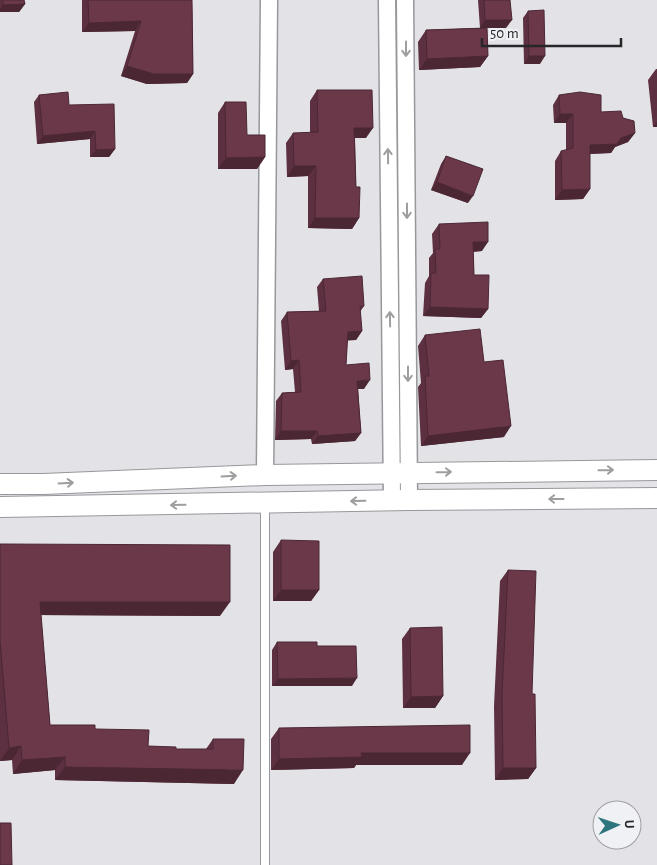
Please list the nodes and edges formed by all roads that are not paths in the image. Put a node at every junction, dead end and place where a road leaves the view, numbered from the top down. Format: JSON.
{"nodes":[{"id":1,"x":269,"y":0,"type":"edge"},
{"id":2,"x":387,"y":0,"type":"edge"},
{"id":3,"x":405,"y":0,"type":"edge"},
{"id":4,"x":657,"y":470,"type":"edge"},
{"id":5,"x":400,"y":472,"type":"junction"},
{"id":6,"x":265,"y":475,"type":"junction"},
{"id":7,"x":0,"y":484,"type":"edge"},
{"id":8,"x":43,"y":484,"type":"junction"},
{"id":9,"x":657,"y":498,"type":"edge"},
{"id":10,"x":401,"y":500,"type":"junction"},
{"id":11,"x":265,"y":503,"type":"junction"},
{"id":12,"x":0,"y":507,"type":"edge"},
{"id":13,"x":43,"y":507,"type":"junction"},
{"id":14,"x":265,"y":865,"type":"edge"}],
"edges":[{"from":1,"to":6,"type":"street"},
{"from":5,"to":2,"type":"street","one_way":true},
{"from":3,"to":5,"type":"street","one_way":true},
{"from":5,"to":4,"type":"street","one_way":true},
{"from":5,"to":6,"type":"street"},
{"from":5,"to":10,"type":"street"},
{"from":8,"to":6,"type":"street","one_way":true},
{"from":7,"to":8,"type":"street"},
{"from":8,"to":13,"type":"street"},
{"from":9,"to":10,"type":"street","one_way":true},
{"from":10,"to":11,"type":"street","one_way":true},
{"from":11,"to":13,"type":"street","one_way":true},
{"from":11,"to":14,"type":"lane"},
{"from":12,"to":13,"type":"street"}]}
